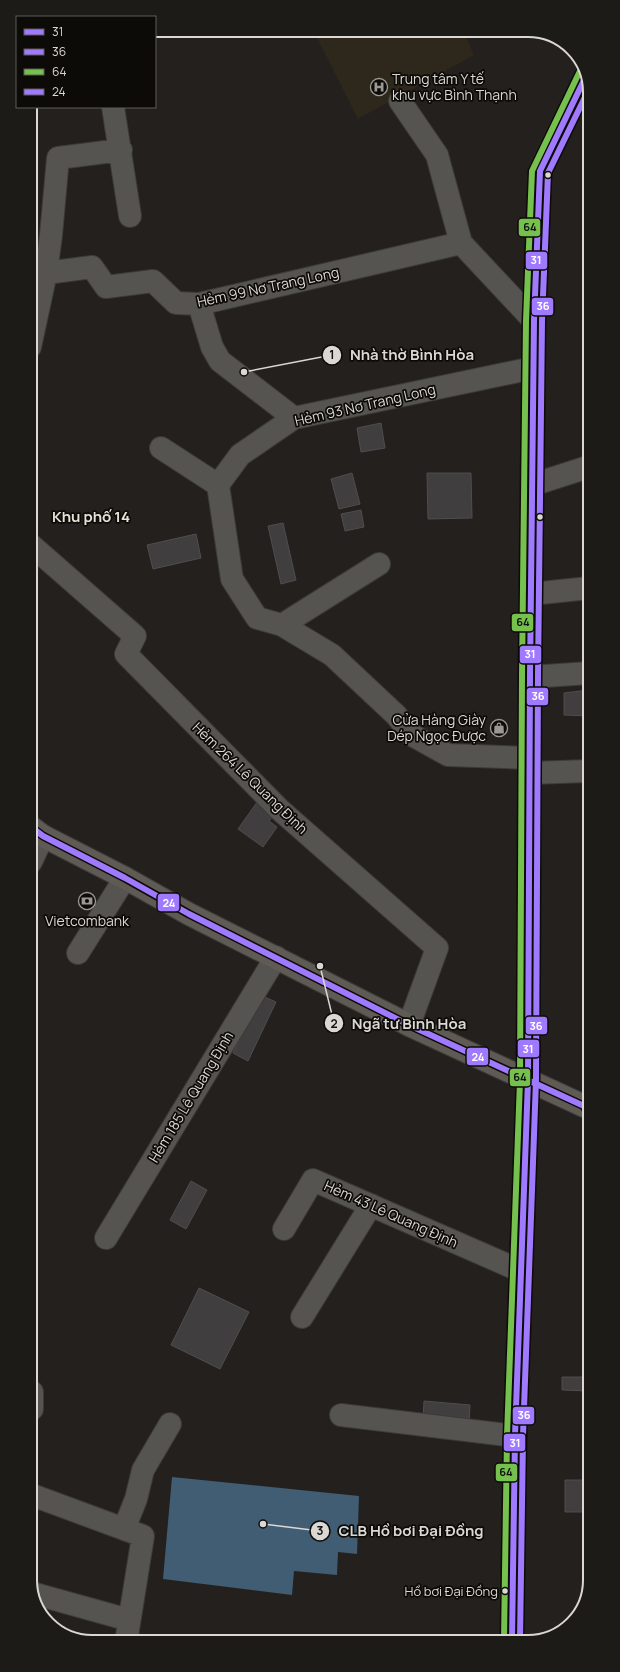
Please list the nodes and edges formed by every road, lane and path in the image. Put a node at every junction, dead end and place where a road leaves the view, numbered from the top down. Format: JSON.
{"nodes":[{"id":1,"x":583,"y":83,"type":"edge"},
{"id":2,"x":400,"y":101,"type":"dead end"},
{"id":3,"x":113,"y":108,"type":"edge"},
{"id":4,"x":121,"y":150,"type":"junction"},
{"id":5,"x":130,"y":216,"type":"dead end"},
{"id":6,"x":461,"y":243,"type":"junction"},
{"id":7,"x":46,"y":273,"type":"junction"},
{"id":8,"x":199,"y":304,"type":"junction"},
{"id":9,"x":37,"y":315,"type":"edge"},
{"id":10,"x":534,"y":321,"type":"junction"},
{"id":11,"x":533,"y":368,"type":"junction"},
{"id":12,"x":294,"y":418,"type":"junction"},
{"id":13,"x":161,"y":448,"type":"dead end"},
{"id":14,"x":583,"y":469,"type":"edge"},
{"id":15,"x":218,"y":485,"type":"junction"},
{"id":16,"x":532,"y":485,"type":"junction"},
{"id":17,"x":37,"y":550,"type":"edge"},
{"id":18,"x":379,"y":564,"type":"dead end"},
{"id":19,"x":583,"y":589,"type":"edge"},
{"id":20,"x":531,"y":594,"type":"junction"},
{"id":21,"x":282,"y":625,"type":"junction"},
{"id":22,"x":583,"y":673,"type":"edge"},
{"id":23,"x":530,"y":675,"type":"junction"},
{"id":24,"x":530,"y":766,"type":"junction"},
{"id":25,"x":583,"y":770,"type":"edge"},
{"id":26,"x":37,"y":831,"type":"edge"},
{"id":27,"x":125,"y":878,"type":"junction"},
{"id":28,"x":78,"y":953,"type":"dead end"},
{"id":29,"x":276,"y":957,"type":"junction"},
{"id":30,"x":409,"y":1024,"type":"junction"},
{"id":31,"x":528,"y":1080,"type":"junction"},
{"id":32,"x":583,"y":1107,"type":"edge"},
{"id":33,"x":371,"y":1205,"type":"junction"},
{"id":34,"x":284,"y":1229,"type":"dead end"},
{"id":35,"x":106,"y":1238,"type":"dead end"},
{"id":36,"x":521,"y":1271,"type":"junction"},
{"id":37,"x":302,"y":1316,"type":"dead end"},
{"id":38,"x":341,"y":1416,"type":"dead end"},
{"id":39,"x":170,"y":1424,"type":"dead end"},
{"id":40,"x":515,"y":1436,"type":"junction"},
{"id":41,"x":37,"y":1497,"type":"edge"},
{"id":42,"x":124,"y":1529,"type":"junction"},
{"id":43,"x":39,"y":1595,"type":"edge"},
{"id":44,"x":130,"y":1620,"type":"junction"},
{"id":45,"x":127,"y":1635,"type":"edge"},
{"id":46,"x":512,"y":1635,"type":"edge"}],
"edges":[{"from":1,"to":10,"type":"main road"},
{"from":2,"to":6,"type":"street"},
{"from":3,"to":4,"type":"street"},
{"from":4,"to":5,"type":"street"},
{"from":4,"to":7,"type":"street"},
{"from":6,"to":8,"type":"street","name":"Hẻm 99 Nơ Trang Long"},
{"from":6,"to":10,"type":"street"},
{"from":7,"to":8,"type":"street","name":"Hẻm 99 Nơ Trang Long"},
{"from":7,"to":9,"type":"street"},
{"from":8,"to":12,"type":"street"},
{"from":10,"to":11,"type":"main road"},
{"from":11,"to":12,"type":"street","name":"Hẻm 93 Nơ Trang Long"},
{"from":11,"to":16,"type":"main road"},
{"from":12,"to":15,"type":"street","name":"Hẻm 93 Nơ Trang Long"},
{"from":13,"to":15,"type":"street"},
{"from":14,"to":16,"type":"street"},
{"from":15,"to":21,"type":"street"},
{"from":16,"to":20,"type":"main road"},
{"from":17,"to":30,"type":"street","name":"Hẻm 264 Lê Quang Định"},
{"from":18,"to":21,"type":"street"},
{"from":19,"to":20,"type":"street"},
{"from":20,"to":23,"type":"main road"},
{"from":21,"to":24,"type":"street"},
{"from":22,"to":23,"type":"street"},
{"from":23,"to":24,"type":"main road"},
{"from":24,"to":25,"type":"street"},
{"from":24,"to":31,"type":"main road"},
{"from":26,"to":27,"type":"main road"},
{"from":27,"to":28,"type":"street"},
{"from":27,"to":29,"type":"main road"},
{"from":29,"to":30,"type":"main road"},
{"from":29,"to":35,"type":"street","name":"Hẻm 185 Lê Quang Định"},
{"from":30,"to":31,"type":"main road"},
{"from":31,"to":32,"type":"main road"},
{"from":31,"to":36,"type":"main road"},
{"from":33,"to":34,"type":"street","name":"Hẻm 43 Lê Quang Định"},
{"from":33,"to":36,"type":"street","name":"Hẻm 43 Lê Quang Định"},
{"from":33,"to":37,"type":"street"},
{"from":36,"to":40,"type":"main road"},
{"from":38,"to":40,"type":"street"},
{"from":39,"to":42,"type":"street"},
{"from":40,"to":46,"type":"main road"},
{"from":41,"to":42,"type":"street"},
{"from":42,"to":44,"type":"street"},
{"from":43,"to":44,"type":"street"},
{"from":44,"to":45,"type":"street"}]}
